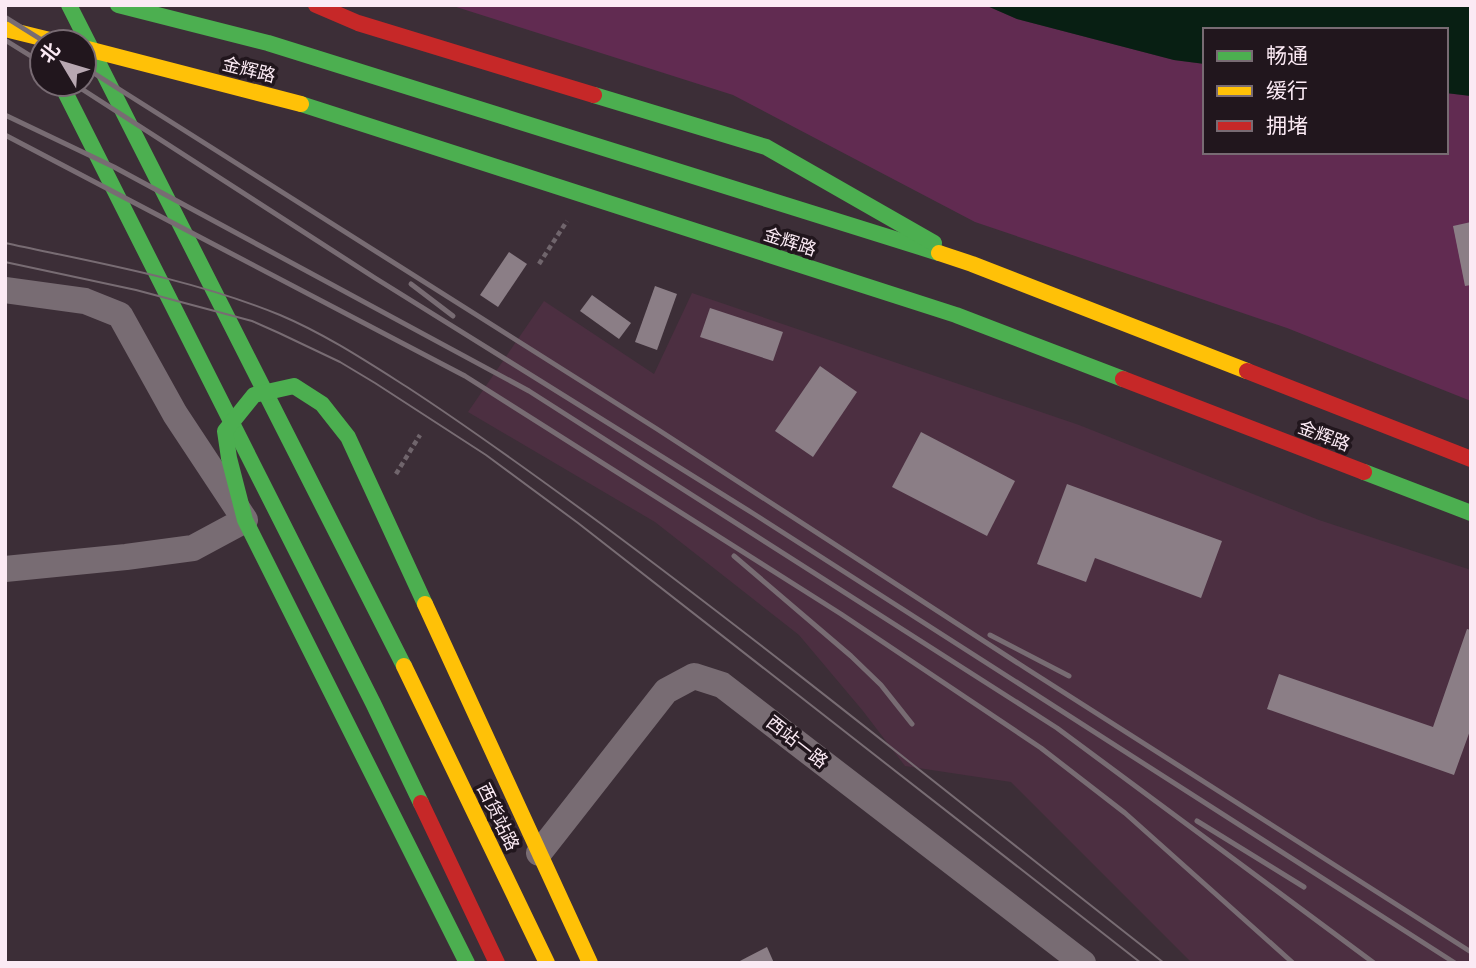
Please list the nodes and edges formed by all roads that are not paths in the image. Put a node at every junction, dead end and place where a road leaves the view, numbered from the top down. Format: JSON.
{"nodes":[{"id":1,"x":69,"y":5,"type":"edge"},
{"id":2,"x":118,"y":5,"type":"edge"},
{"id":3,"x":316,"y":5,"type":"edge"},
{"id":4,"x":27,"y":15,"type":"dead end"},
{"id":5,"x":33,"y":28,"type":"edge"},
{"id":6,"x":5,"y":29,"type":"edge"},
{"id":7,"x":28,"y":35,"type":"edge"},
{"id":8,"x":98,"y":52,"type":"edge"},
{"id":9,"x":68,"y":98,"type":"edge"},
{"id":10,"x":972,"y":264,"type":"junction"},
{"id":11,"x":5,"y":290,"type":"edge"},
{"id":12,"x":1471,"y":459,"type":"edge"},
{"id":13,"x":1471,"y":513,"type":"edge"},
{"id":14,"x":245,"y":520,"type":"junction"},
{"id":15,"x":5,"y":569,"type":"edge"},
{"id":16,"x":539,"y":853,"type":"junction"},
{"id":17,"x":467,"y":963,"type":"edge"},
{"id":18,"x":497,"y":963,"type":"edge"},
{"id":19,"x":547,"y":963,"type":"edge"},
{"id":20,"x":590,"y":963,"type":"edge"},
{"id":21,"x":1083,"y":963,"type":"edge"}],
"edges":[{"from":1,"to":19,"type":"main road","name":"西货站路"},
{"from":2,"to":10,"type":"main road","name":"金辉路"},
{"from":3,"to":10,"type":"main road"},
{"from":4,"to":5,"type":"main road"},
{"from":6,"to":7,"type":"main road"},
{"from":8,"to":13,"type":"main road","name":"金辉路"},
{"from":9,"to":18,"type":"main road"},
{"from":10,"to":12,"type":"main road","name":"金辉路"},
{"from":11,"to":14,"type":"street"},
{"from":14,"to":15,"type":"street"},
{"from":14,"to":16,"type":"main road"},
{"from":14,"to":17,"type":"main road"},
{"from":16,"to":20,"type":"main road"},
{"from":16,"to":21,"type":"street","name":"西站一路"}]}
